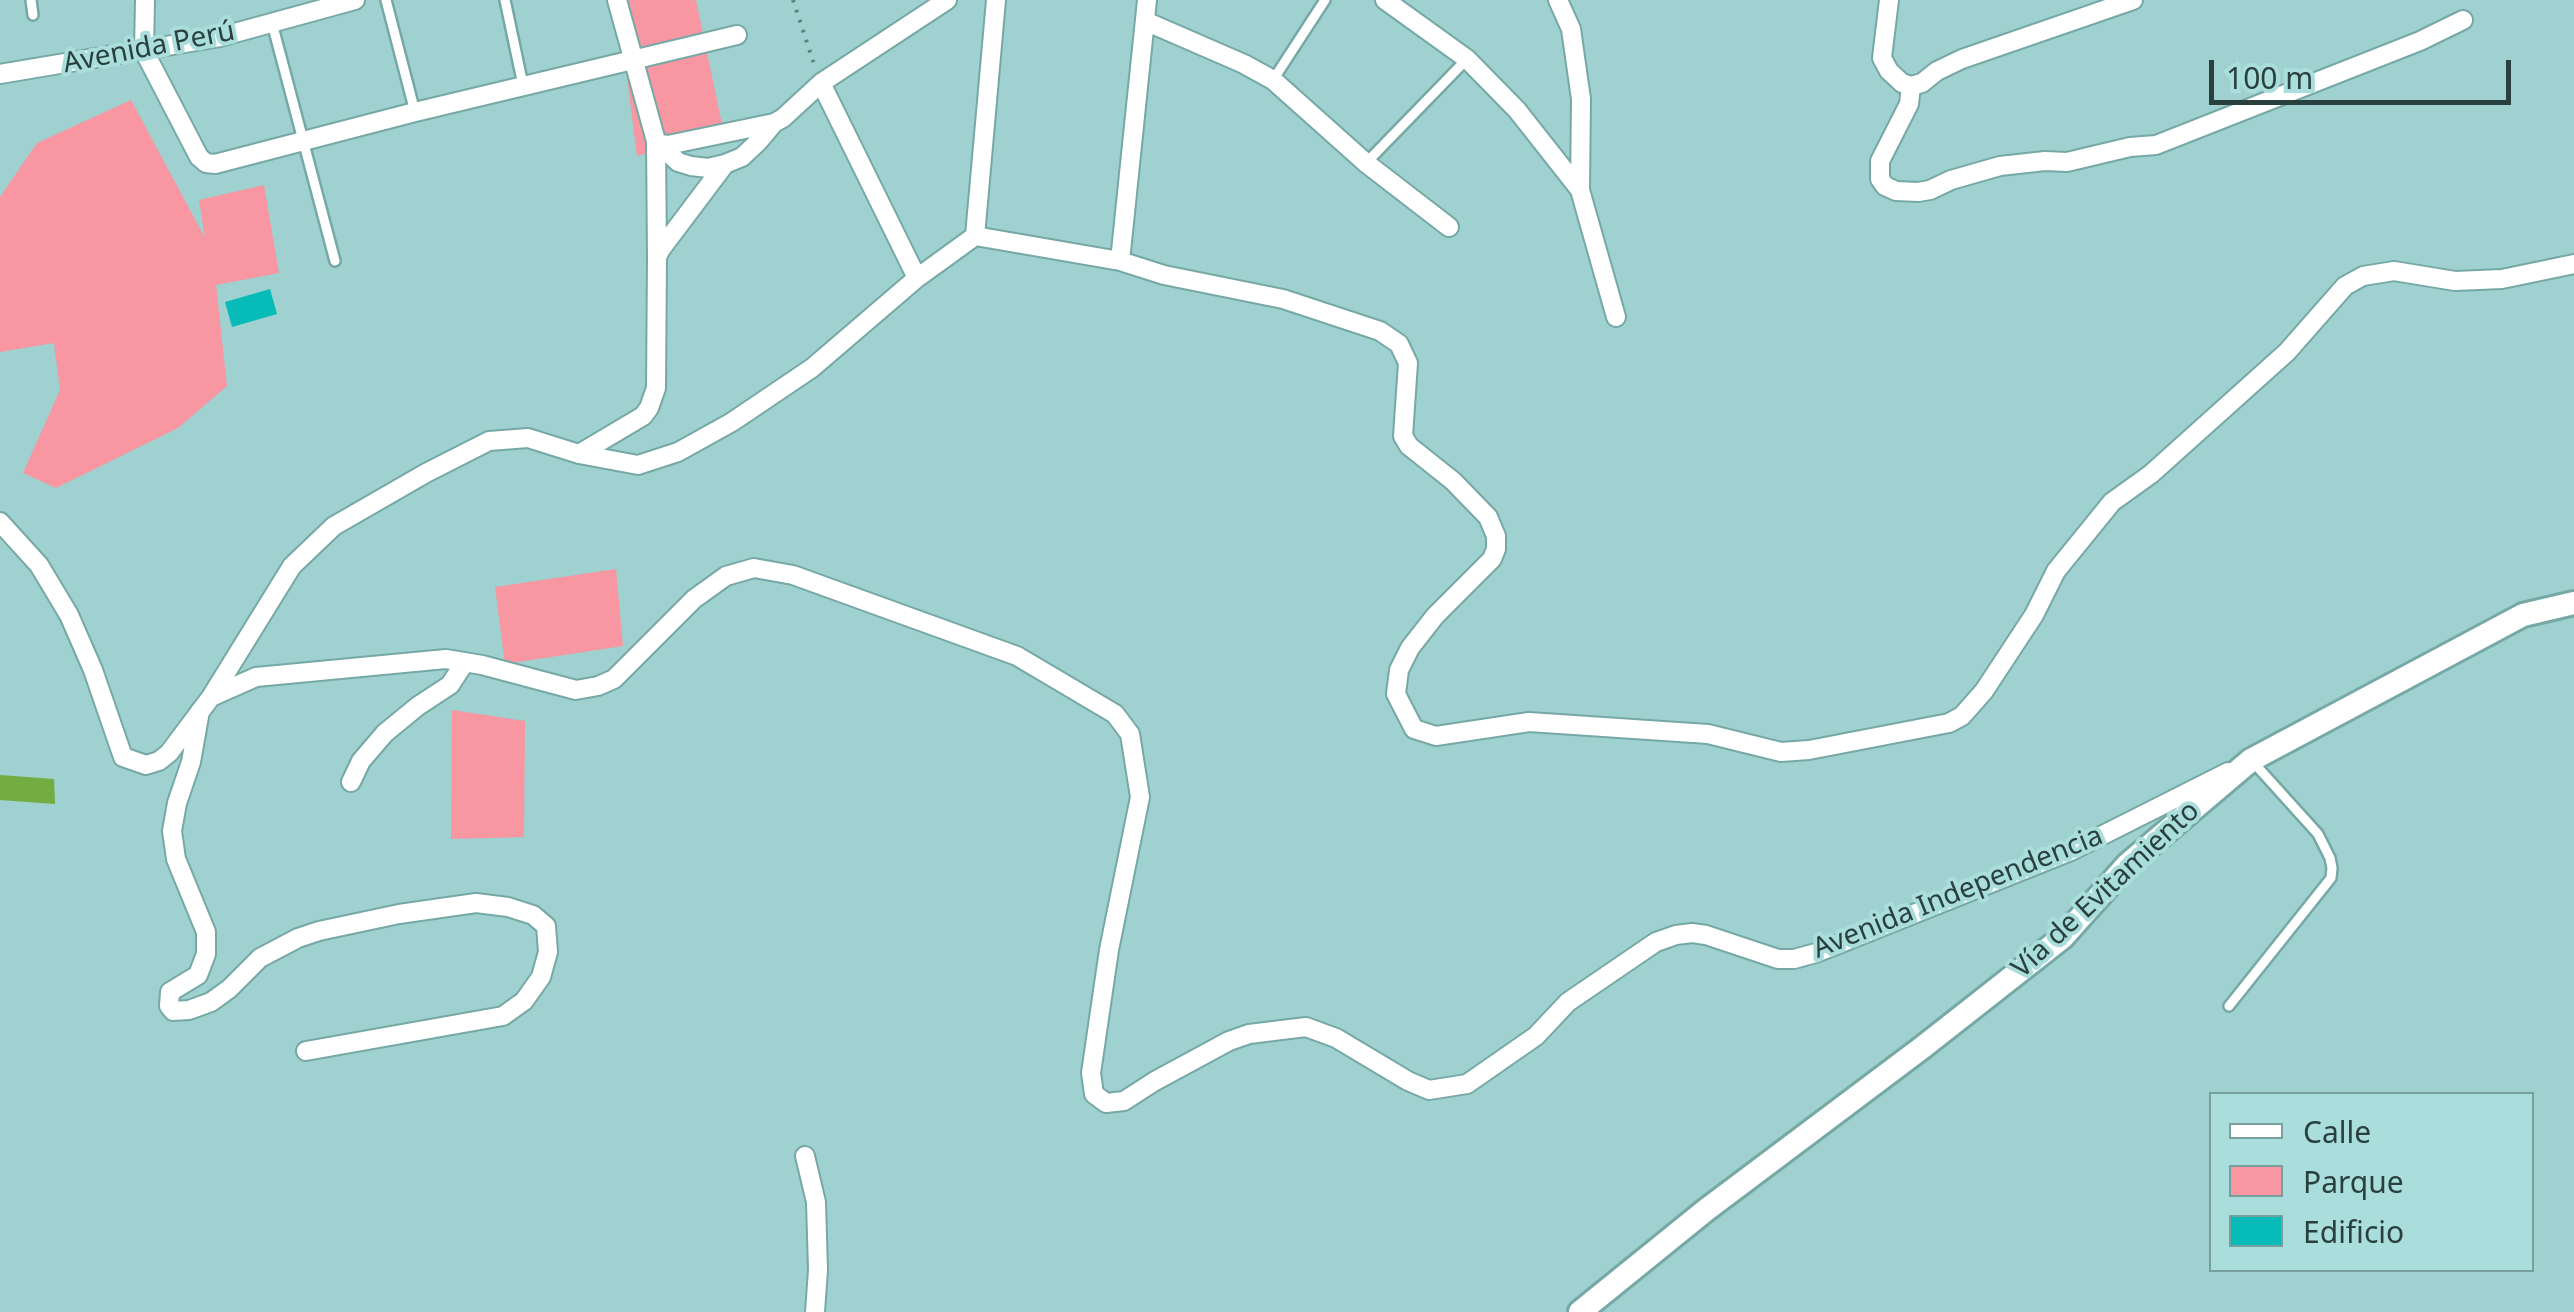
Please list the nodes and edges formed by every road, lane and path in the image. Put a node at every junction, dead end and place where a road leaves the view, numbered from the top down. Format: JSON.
{"nodes":[{"id":1,"x":31,"y":0,"type":"edge"},
{"id":2,"x":145,"y":0,"type":"edge"},
{"id":3,"x":355,"y":0,"type":"edge"},
{"id":4,"x":386,"y":0,"type":"edge"},
{"id":5,"x":504,"y":0,"type":"edge"},
{"id":6,"x":617,"y":0,"type":"edge"},
{"id":7,"x":793,"y":0,"type":"edge"},
{"id":8,"x":948,"y":0,"type":"edge"},
{"id":9,"x":996,"y":0,"type":"edge"},
{"id":10,"x":1147,"y":0,"type":"edge"},
{"id":11,"x":1325,"y":0,"type":"edge"},
{"id":12,"x":1385,"y":0,"type":"edge"},
{"id":13,"x":1558,"y":0,"type":"edge"},
{"id":14,"x":1889,"y":0,"type":"edge"},
{"id":15,"x":2133,"y":0,"type":"edge"},
{"id":16,"x":33,"y":15,"type":"dead end"},
{"id":17,"x":2464,"y":20,"type":"dead end"},
{"id":18,"x":1145,"y":21,"type":"junction"},
{"id":19,"x":272,"y":23,"type":"junction"},
{"id":20,"x":738,"y":36,"type":"dead end"},
{"id":21,"x":144,"y":51,"type":"junction"},
{"id":22,"x":1467,"y":59,"type":"junction"},
{"id":23,"x":633,"y":62,"type":"junction"},
{"id":24,"x":0,"y":74,"type":"edge"},
{"id":25,"x":1272,"y":80,"type":"junction"},
{"id":26,"x":821,"y":83,"type":"junction"},
{"id":27,"x":523,"y":86,"type":"junction"},
{"id":28,"x":1912,"y":86,"type":"junction"},
{"id":29,"x":415,"y":112,"type":"junction"},
{"id":30,"x":774,"y":123,"type":"junction"},
{"id":31,"x":304,"y":141,"type":"junction"},
{"id":32,"x":656,"y":141,"type":"junction"},
{"id":33,"x":1366,"y":163,"type":"junction"},
{"id":34,"x":725,"y":164,"type":"junction"},
{"id":35,"x":1580,"y":190,"type":"junction"},
{"id":36,"x":1450,"y":227,"type":"dead end"},
{"id":37,"x":975,"y":236,"type":"junction"},
{"id":38,"x":657,"y":257,"type":"junction"},
{"id":39,"x":1120,"y":261,"type":"junction"},
{"id":40,"x":335,"y":262,"type":"dead end"},
{"id":41,"x":2574,"y":264,"type":"edge"},
{"id":42,"x":917,"y":278,"type":"junction"},
{"id":43,"x":1616,"y":318,"type":"dead end"},
{"id":44,"x":580,"y":454,"type":"junction"},
{"id":45,"x":0,"y":522,"type":"edge"},
{"id":46,"x":2574,"y":604,"type":"edge"},
{"id":47,"x":465,"y":662,"type":"junction"},
{"id":48,"x":205,"y":704,"type":"junction"},
{"id":49,"x":2251,"y":760,"type":"junction"},
{"id":50,"x":351,"y":782,"type":"dead end"},
{"id":51,"x":2228,"y":1006,"type":"dead end"},
{"id":52,"x":306,"y":1051,"type":"dead end"},
{"id":53,"x":805,"y":1156,"type":"dead end"},
{"id":54,"x":816,"y":1312,"type":"edge"},
{"id":55,"x":1580,"y":1312,"type":"edge"}],
"edges":[{"from":1,"to":16,"type":"lane"},
{"from":2,"to":21,"type":"street"},
{"from":3,"to":19,"type":"street","name":"Avenida Perú"},
{"from":4,"to":29,"type":"lane"},
{"from":5,"to":27,"type":"lane"},
{"from":6,"to":23,"type":"street"},
{"from":7,"to":26,"type":"path"},
{"from":8,"to":26,"type":"street"},
{"from":9,"to":37,"type":"street"},
{"from":10,"to":18,"type":"street"},
{"from":11,"to":25,"type":"lane"},
{"from":12,"to":22,"type":"street"},
{"from":13,"to":35,"type":"street"},
{"from":14,"to":28,"type":"street"},
{"from":15,"to":28,"type":"street"},
{"from":17,"to":28,"type":"street"},
{"from":18,"to":25,"type":"street"},
{"from":18,"to":39,"type":"street"},
{"from":19,"to":21,"type":"street","name":"Avenida Perú"},
{"from":19,"to":31,"type":"lane"},
{"from":20,"to":23,"type":"street"},
{"from":21,"to":24,"type":"street","name":"Avenida Perú"},
{"from":21,"to":31,"type":"street"},
{"from":22,"to":33,"type":"lane"},
{"from":22,"to":35,"type":"street"},
{"from":23,"to":27,"type":"street"},
{"from":23,"to":32,"type":"street"},
{"from":25,"to":33,"type":"street"},
{"from":26,"to":30,"type":"street"},
{"from":26,"to":42,"type":"street"},
{"from":27,"to":29,"type":"street"},
{"from":29,"to":31,"type":"street"},
{"from":30,"to":32,"type":"street"},
{"from":30,"to":34,"type":"street"},
{"from":31,"to":40,"type":"lane"},
{"from":32,"to":34,"type":"street"},
{"from":32,"to":38,"type":"street"},
{"from":33,"to":36,"type":"street"},
{"from":34,"to":38,"type":"street"},
{"from":35,"to":43,"type":"street"},
{"from":37,"to":39,"type":"street"},
{"from":37,"to":42,"type":"street"},
{"from":38,"to":44,"type":"street"},
{"from":39,"to":41,"type":"street"},
{"from":42,"to":44,"type":"street"},
{"from":44,"to":48,"type":"street"},
{"from":45,"to":48,"type":"street"},
{"from":46,"to":49,"type":"main road","name":"Vía de Evitamiento"},
{"from":47,"to":48,"type":"street","name":"Avenida Independencia"},
{"from":47,"to":49,"type":"street","name":"Avenida Independencia"},
{"from":47,"to":50,"type":"street"},
{"from":48,"to":52,"type":"street"},
{"from":49,"to":51,"type":"lane"},
{"from":49,"to":55,"type":"main road","name":"Vía de Evitamiento"},
{"from":53,"to":54,"type":"street"}]}
